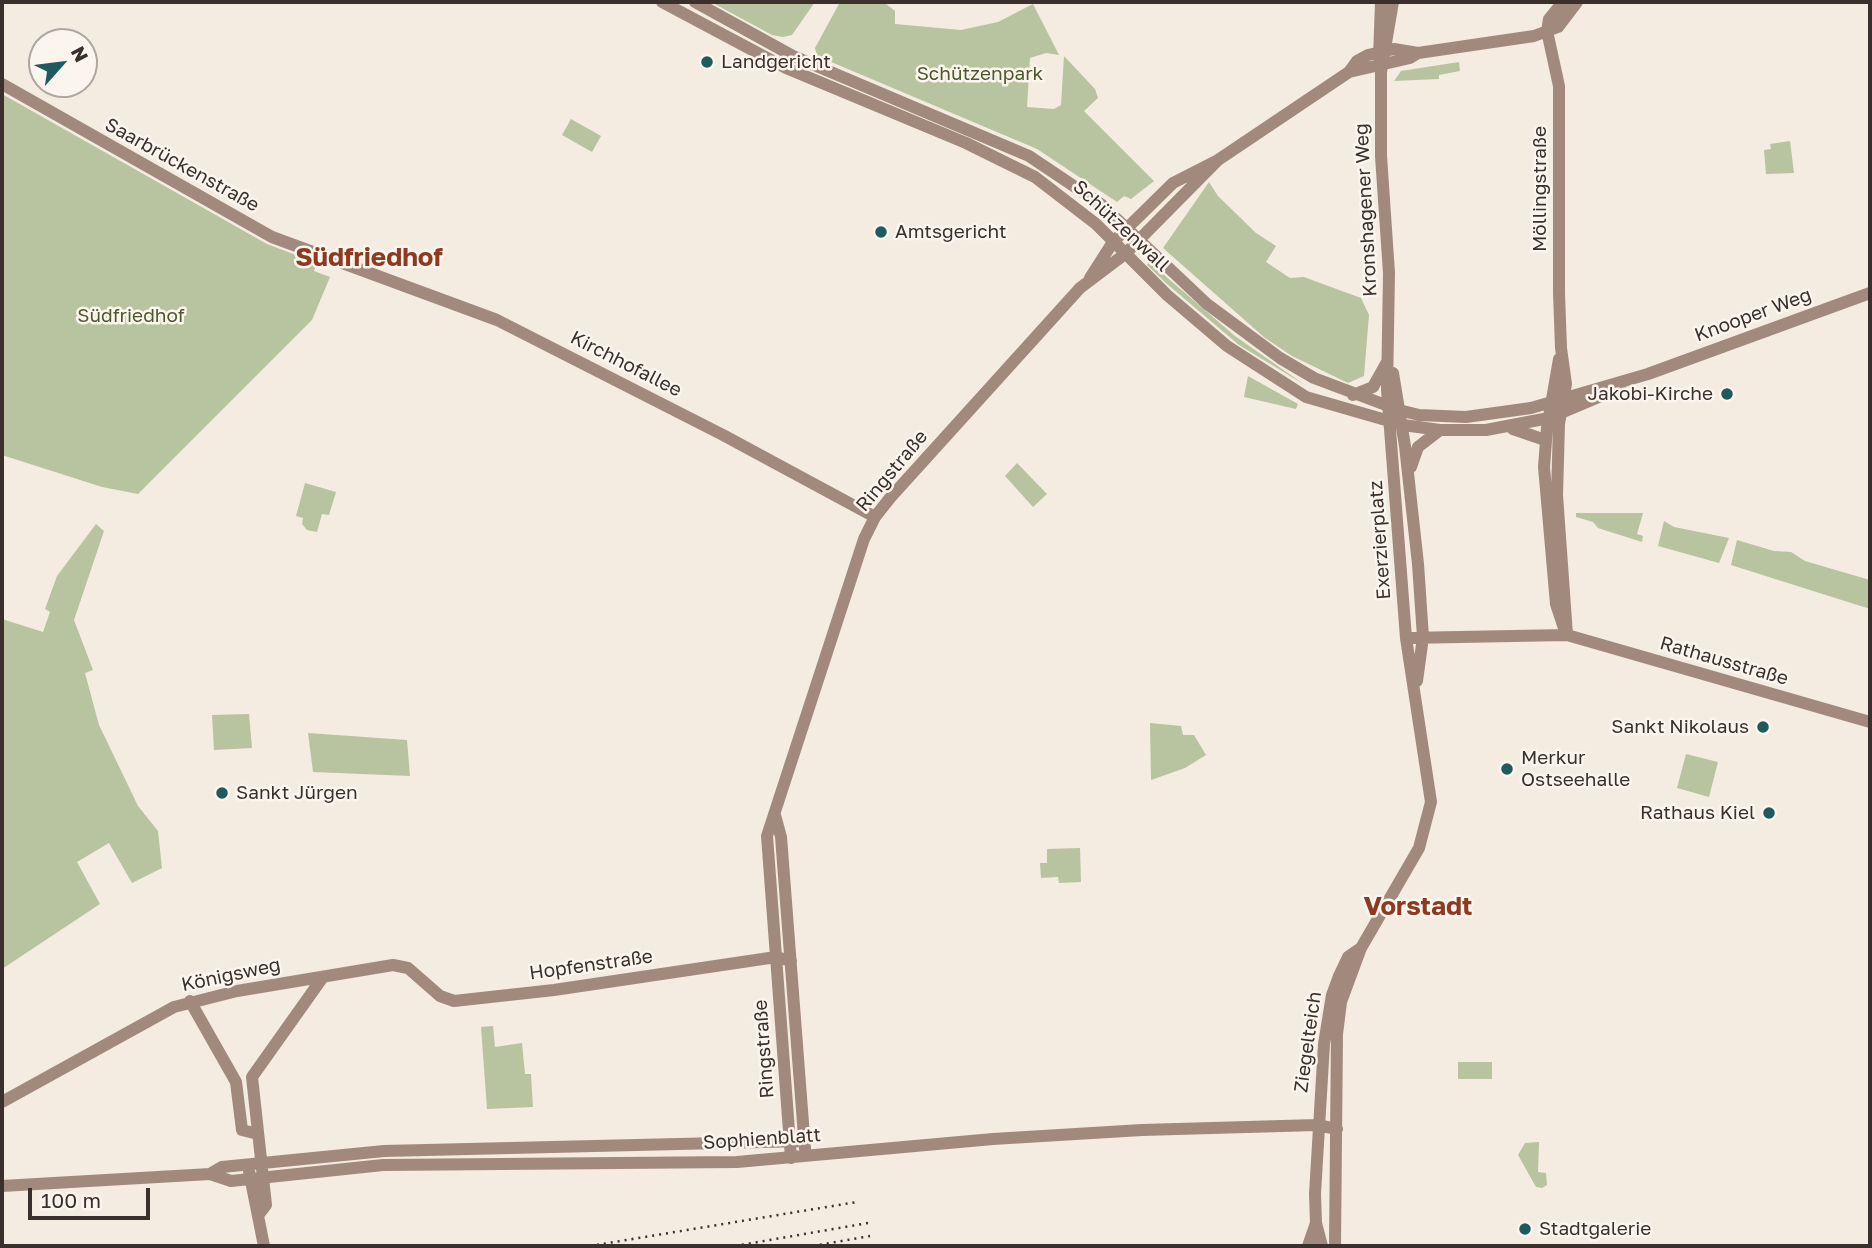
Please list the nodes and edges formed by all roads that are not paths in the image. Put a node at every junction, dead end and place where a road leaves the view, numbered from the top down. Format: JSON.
{"nodes":[{"id":1,"x":662,"y":2,"type":"edge"},
{"id":2,"x":695,"y":2,"type":"edge"},
{"id":3,"x":1563,"y":2,"type":"edge"},
{"id":4,"x":1577,"y":2,"type":"edge"},
{"id":5,"x":1385,"y":4,"type":"edge"},
{"id":6,"x":1547,"y":31,"type":"junction"},
{"id":7,"x":1381,"y":55,"type":"junction"},
{"id":8,"x":2,"y":84,"type":"edge"},
{"id":9,"x":1217,"y":160,"type":"junction"},
{"id":10,"x":1126,"y":228,"type":"junction"},
{"id":11,"x":1139,"y":241,"type":"junction"},
{"id":12,"x":1113,"y":242,"type":"junction"},
{"id":13,"x":1125,"y":254,"type":"junction"},
{"id":14,"x":350,"y":265,"type":"joint"},
{"id":15,"x":1089,"y":278,"type":"junction"},
{"id":16,"x":1870,"y":293,"type":"edge"},
{"id":17,"x":1560,"y":348,"type":"junction"},
{"id":18,"x":1390,"y":355,"type":"junction"},
{"id":19,"x":1648,"y":374,"type":"junction"},
{"id":20,"x":1353,"y":395,"type":"junction"},
{"id":21,"x":1565,"y":397,"type":"junction"},
{"id":22,"x":1552,"y":402,"type":"junction"},
{"id":23,"x":1394,"y":409,"type":"junction"},
{"id":24,"x":1563,"y":413,"type":"junction"},
{"id":25,"x":1549,"y":418,"type":"junction"},
{"id":26,"x":1396,"y":424,"type":"junction"},
{"id":27,"x":1506,"y":427,"type":"junction"},
{"id":28,"x":1440,"y":430,"type":"junction"},
{"id":29,"x":1545,"y":440,"type":"junction"},
{"id":30,"x":1409,"y":479,"type":"junction"},
{"id":31,"x":1552,"y":495,"type":"junction"},
{"id":32,"x":874,"y":517,"type":"junction"},
{"id":33,"x":1567,"y":635,"type":"junction"},
{"id":34,"x":1423,"y":637,"type":"junction"},
{"id":35,"x":1406,"y":638,"type":"junction"},
{"id":36,"x":1415,"y":695,"type":"junction"},
{"id":37,"x":1870,"y":722,"type":"edge"},
{"id":38,"x":775,"y":813,"type":"junction"},
{"id":39,"x":1361,"y":948,"type":"junction"},
{"id":40,"x":776,"y":957,"type":"junction"},
{"id":41,"x":791,"y":961,"type":"junction"},
{"id":42,"x":408,"y":968,"type":"joint"},
{"id":43,"x":323,"y":977,"type":"junction"},
{"id":44,"x":190,"y":1001,"type":"junction"},
{"id":45,"x":2,"y":1102,"type":"edge"},
{"id":46,"x":1317,"y":1125,"type":"junction"},
{"id":47,"x":1337,"y":1129,"type":"junction"},
{"id":48,"x":258,"y":1134,"type":"junction"},
{"id":49,"x":805,"y":1141,"type":"junction"},
{"id":50,"x":790,"y":1142,"type":"junction"},
{"id":51,"x":806,"y":1156,"type":"junction"},
{"id":52,"x":791,"y":1158,"type":"junction"},
{"id":53,"x":262,"y":1163,"type":"junction"},
{"id":54,"x":248,"y":1164,"type":"junction"},
{"id":55,"x":210,"y":1174,"type":"junction"},
{"id":56,"x":257,"y":1178,"type":"junction"},
{"id":57,"x":2,"y":1186,"type":"edge"},
{"id":58,"x":1316,"y":1223,"type":"junction"},
{"id":59,"x":264,"y":1246,"type":"edge"},
{"id":60,"x":1308,"y":1246,"type":"edge"},
{"id":61,"x":1322,"y":1246,"type":"edge"},
{"id":62,"x":1335,"y":1246,"type":"edge"}],
"edges":[{"from":1,"to":12,"type":"main road","name":"Schützenwall"},
{"from":2,"to":10,"type":"main road","name":"Schützenwall"},
{"from":3,"to":6,"type":"main road"},
{"from":4,"to":6,"type":"main road"},
{"from":5,"to":7,"type":"main road","name":"Kronshagener Weg"},
{"from":6,"to":7,"type":"main road"},
{"from":6,"to":17,"type":"main road","name":"Möllingstraße"},
{"from":7,"to":9,"type":"main road"},
{"from":7,"to":18,"type":"main road","name":"Kronshagener Weg"},
{"from":8,"to":14,"type":"main road","name":"Saarbrückenstraße"},
{"from":9,"to":10,"type":"main road","name":"Ringstraße"},
{"from":9,"to":11,"type":"main road","name":"Ringstraße"},
{"from":10,"to":11,"type":"main road","name":"Schützenwall"},
{"from":10,"to":12,"type":"main road","name":"Ringstraße"},
{"from":11,"to":13,"type":"main road","name":"Ringstraße"},
{"from":11,"to":20,"type":"main road","name":"Schützenwall"},
{"from":12,"to":13,"type":"main road","name":"Schützenwall"},
{"from":12,"to":15,"type":"main road","name":"Ringstraße"},
{"from":13,"to":15,"type":"main road","name":"Ringstraße"},
{"from":13,"to":26,"type":"main road","name":"Schützenwall"},
{"from":14,"to":32,"type":"main road","name":"Kirchhofallee"},
{"from":15,"to":32,"type":"main road","name":"Ringstraße"},
{"from":16,"to":19,"type":"main road","name":"Knooper Weg"},
{"from":17,"to":21,"type":"main road","name":"Möllingstraße"},
{"from":17,"to":22,"type":"main road","name":"Möllingstraße"},
{"from":18,"to":20,"type":"main road"},
{"from":18,"to":23,"type":"main road","name":"Kronshagener Weg"},
{"from":19,"to":21,"type":"main road","name":"Knooper Weg"},
{"from":19,"to":24,"type":"main road","name":"Knooper Weg"},
{"from":20,"to":23,"type":"main road","name":"Schützenwall"},
{"from":21,"to":22,"type":"main road"},
{"from":21,"to":24,"type":"main road"},
{"from":22,"to":23,"type":"main road"},
{"from":22,"to":25,"type":"main road"},
{"from":23,"to":26,"type":"main road","name":"Exerzierplatz"},
{"from":24,"to":25,"type":"main road"},
{"from":24,"to":31,"type":"main road"},
{"from":25,"to":27,"type":"main road"},
{"from":25,"to":29,"type":"main road"},
{"from":26,"to":28,"type":"main road"},
{"from":26,"to":30,"type":"main road","name":"Exerzierplatz"},
{"from":26,"to":35,"type":"main road","name":"Exerzierplatz"},
{"from":27,"to":28,"type":"main road"},
{"from":27,"to":29,"type":"main road"},
{"from":28,"to":30,"type":"main road"},
{"from":29,"to":31,"type":"main road"},
{"from":30,"to":34,"type":"main road","name":"Exerzierplatz"},
{"from":31,"to":33,"type":"main road"},
{"from":32,"to":38,"type":"main road","name":"Ringstraße"},
{"from":33,"to":34,"type":"main road"},
{"from":33,"to":37,"type":"main road","name":"Rathausstraße"},
{"from":34,"to":35,"type":"main road"},
{"from":34,"to":36,"type":"main road","name":"Ziegelteich"},
{"from":35,"to":36,"type":"main road","name":"Ziegelteich"},
{"from":36,"to":39,"type":"main road","name":"Ziegelteich"},
{"from":38,"to":40,"type":"main road","name":"Ringstraße"},
{"from":38,"to":41,"type":"main road","name":"Ringstraße"},
{"from":39,"to":46,"type":"main road","name":"Ziegelteich"},
{"from":39,"to":47,"type":"main road","name":"Ziegelteich"},
{"from":40,"to":41,"type":"main road","name":"Hopfenstraße"},
{"from":40,"to":42,"type":"main road","name":"Hopfenstraße"},
{"from":40,"to":50,"type":"main road","name":"Ringstraße"},
{"from":41,"to":49,"type":"main road","name":"Ringstraße"},
{"from":42,"to":43,"type":"main road","name":"Königsweg"},
{"from":43,"to":44,"type":"main road","name":"Königsweg"},
{"from":43,"to":48,"type":"main road"},
{"from":44,"to":45,"type":"main road","name":"Königsweg"},
{"from":44,"to":48,"type":"main road"},
{"from":46,"to":47,"type":"main road","name":"Sophienblatt"},
{"from":46,"to":51,"type":"main road","name":"Sophienblatt"},
{"from":46,"to":58,"type":"main road","name":"Ziegelteich"},
{"from":47,"to":62,"type":"main road","name":"Ziegelteich"},
{"from":48,"to":53,"type":"main road"},
{"from":49,"to":50,"type":"main road","name":"Sophienblatt"},
{"from":49,"to":51,"type":"main road","name":"Ringstraße"},
{"from":50,"to":52,"type":"main road","name":"Ringstraße"},
{"from":50,"to":53,"type":"main road","name":"Sophienblatt"},
{"from":51,"to":52,"type":"main road","name":"Sophienblatt"},
{"from":52,"to":56,"type":"main road","name":"Sophienblatt"},
{"from":53,"to":54,"type":"main road","name":"Sophienblatt"},
{"from":53,"to":56,"type":"main road"},
{"from":54,"to":55,"type":"main road","name":"Sophienblatt"},
{"from":54,"to":56,"type":"main road"},
{"from":55,"to":56,"type":"main road","name":"Sophienblatt"},
{"from":55,"to":57,"type":"main road","name":"Sophienblatt"},
{"from":56,"to":59,"type":"main road"},
{"from":58,"to":60,"type":"main road"},
{"from":58,"to":61,"type":"main road"}]}
